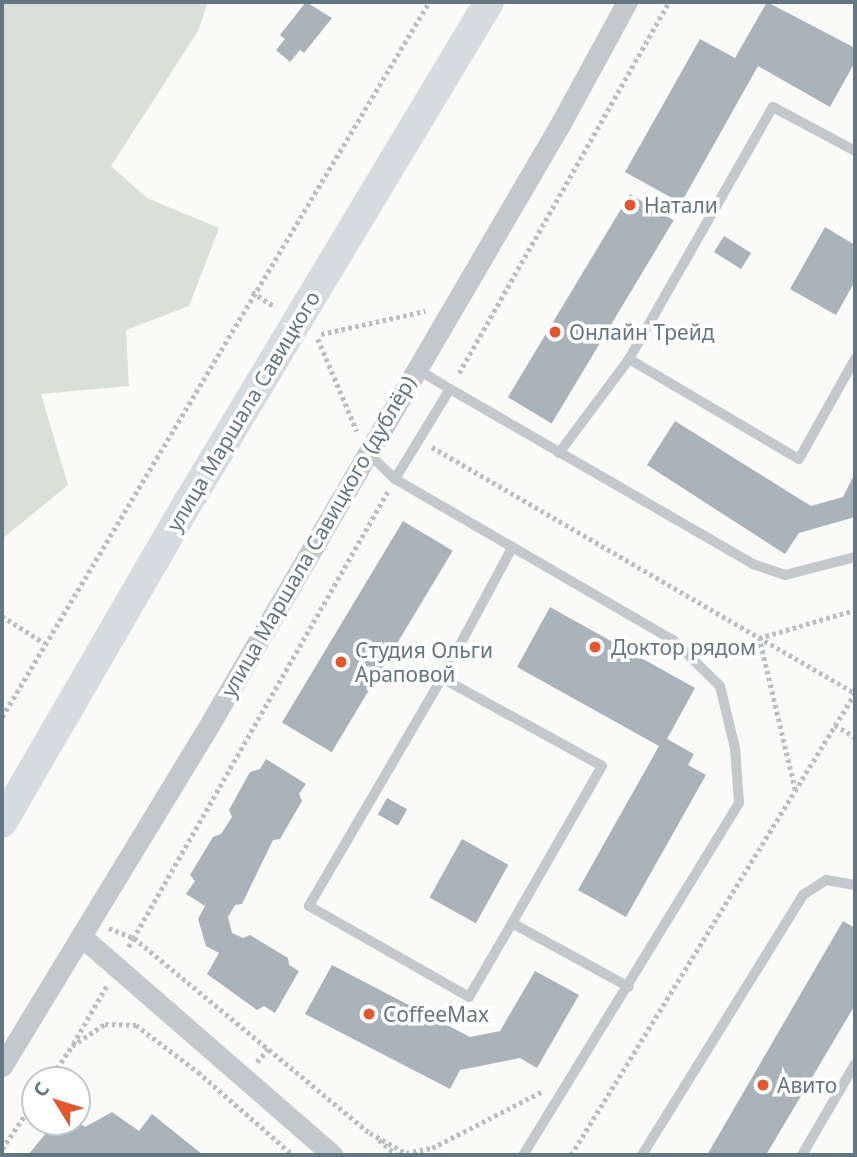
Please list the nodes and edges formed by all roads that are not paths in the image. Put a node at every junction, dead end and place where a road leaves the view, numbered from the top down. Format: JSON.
{"nodes":[{"id":1,"x":489,"y":2,"type":"edge"},
{"id":2,"x":627,"y":2,"type":"edge"},
{"id":3,"x":855,"y":150,"type":"edge"},
{"id":4,"x":628,"y":359,"type":"junction"},
{"id":5,"x":855,"y":359,"type":"edge"},
{"id":6,"x":415,"y":368,"type":"junction"},
{"id":7,"x":450,"y":389,"type":"junction"},
{"id":8,"x":366,"y":452,"type":"junction"},
{"id":9,"x":559,"y":453,"type":"junction"},
{"id":10,"x":395,"y":479,"type":"junction"},
{"id":11,"x":512,"y":548,"type":"junction"},
{"id":12,"x":855,"y":557,"type":"edge"},
{"id":13,"x":442,"y":678,"type":"junction"},
{"id":14,"x":2,"y":823,"type":"edge"},
{"id":15,"x":855,"y":885,"type":"edge"},
{"id":16,"x":512,"y":923,"type":"junction"},
{"id":17,"x":82,"y":937,"type":"junction"},
{"id":18,"x":629,"y":987,"type":"junction"},
{"id":19,"x":855,"y":1064,"type":"edge"},
{"id":20,"x":2,"y":1066,"type":"edge"},
{"id":21,"x":333,"y":1155,"type":"edge"},
{"id":22,"x":523,"y":1155,"type":"edge"},
{"id":23,"x":642,"y":1155,"type":"edge"},
{"id":24,"x":802,"y":1155,"type":"edge"}],
"edges":[{"from":1,"to":14,"type":"street","name":"улица Маршала Савицкого"},
{"from":2,"to":6,"type":"street","name":"улица Маршала Савицкого (дублёр)"},
{"from":3,"to":4,"type":"lane"},
{"from":4,"to":5,"type":"lane"},
{"from":4,"to":9,"type":"lane"},
{"from":6,"to":7,"type":"lane"},
{"from":6,"to":8,"type":"street","name":"улица Маршала Савицкого (дублёр)"},
{"from":7,"to":9,"type":"lane"},
{"from":7,"to":10,"type":"lane"},
{"from":8,"to":10,"type":"lane"},
{"from":8,"to":17,"type":"street","name":"улица Маршала Савицкого (дублёр)"},
{"from":9,"to":12,"type":"lane"},
{"from":10,"to":11,"type":"lane"},
{"from":11,"to":13,"type":"lane"},
{"from":11,"to":18,"type":"lane"},
{"from":13,"to":16,"type":"lane"},
{"from":13,"to":16,"type":"lane"},
{"from":15,"to":23,"type":"lane"},
{"from":16,"to":18,"type":"lane"},
{"from":17,"to":20,"type":"street","name":"улица Маршала Савицкого (дублёр)"},
{"from":17,"to":21,"type":"street"},
{"from":18,"to":22,"type":"lane"},
{"from":19,"to":24,"type":"lane"}]}
